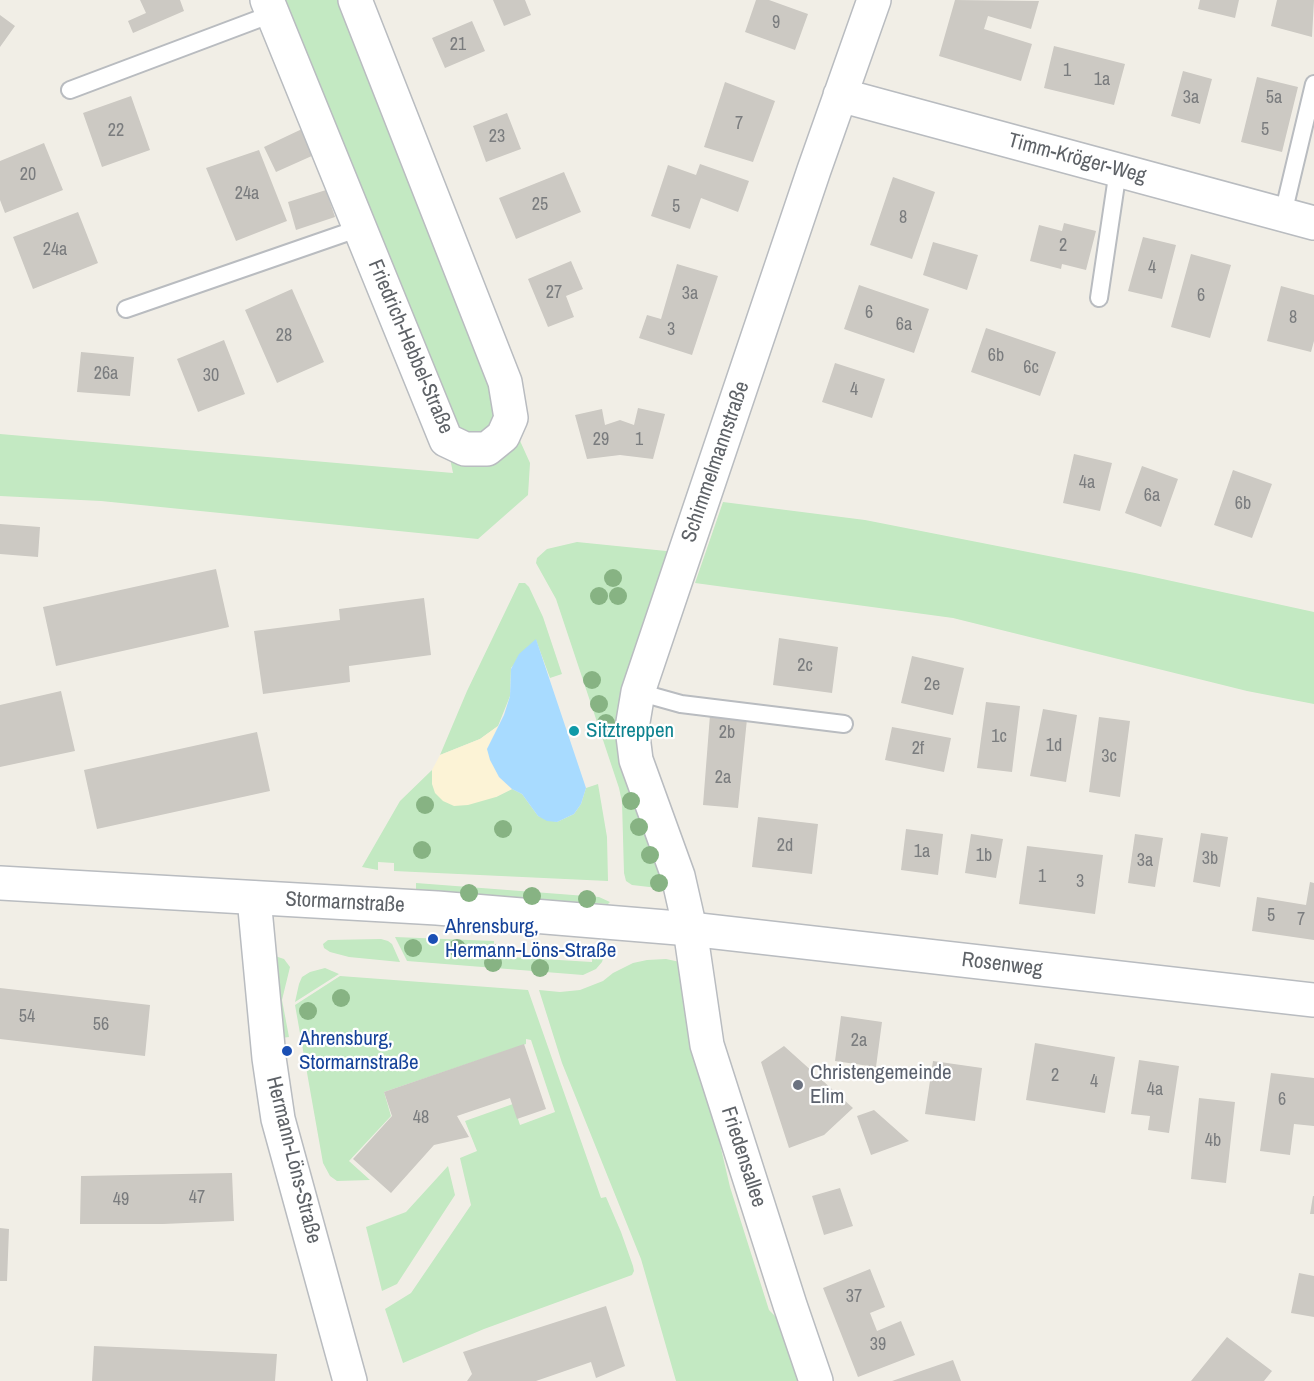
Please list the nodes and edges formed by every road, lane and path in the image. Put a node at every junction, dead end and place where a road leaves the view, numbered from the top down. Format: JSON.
{"nodes":[{"id":1,"x":356,"y":0,"type":"edge"},
{"id":2,"x":874,"y":0,"type":"edge"},
{"id":3,"x":270,"y":4,"type":"edge"},
{"id":4,"x":1314,"y":84,"type":"edge"},
{"id":5,"x":70,"y":90,"type":"dead end"},
{"id":6,"x":840,"y":96,"type":"junction"},
{"id":7,"x":1118,"y":170,"type":"junction"},
{"id":8,"x":1283,"y":214,"type":"junction"},
{"id":9,"x":1314,"y":223,"type":"edge"},
{"id":10,"x":360,"y":228,"type":"junction"},
{"id":11,"x":1099,"y":298,"type":"dead end"},
{"id":12,"x":126,"y":309,"type":"dead end"},
{"id":13,"x":638,"y":692,"type":"junction"},
{"id":14,"x":844,"y":724,"type":"dead end"},
{"id":15,"x":0,"y":883,"type":"edge"},
{"id":16,"x":254,"y":898,"type":"junction"},
{"id":17,"x":690,"y":929,"type":"junction"},
{"id":18,"x":1314,"y":1000,"type":"edge"},
{"id":19,"x":350,"y":1381,"type":"edge"},
{"id":20,"x":816,"y":1381,"type":"edge"}],
"edges":[{"from":1,"to":10,"type":"street","name":"Friedrich-Hebbel-Straße"},
{"from":2,"to":6,"type":"street","name":"Schimmelmannstraße"},
{"from":3,"to":5,"type":"lane"},
{"from":3,"to":10,"type":"street","name":"Friedrich-Hebbel-Straße"},
{"from":4,"to":8,"type":"lane"},
{"from":6,"to":7,"type":"street","name":"Timm-Kröger-Weg"},
{"from":6,"to":13,"type":"street","name":"Schimmelmannstraße"},
{"from":7,"to":8,"type":"street","name":"Timm-Kröger-Weg"},
{"from":7,"to":11,"type":"lane"},
{"from":8,"to":9,"type":"street","name":"Timm-Kröger-Weg"},
{"from":10,"to":12,"type":"lane"},
{"from":13,"to":14,"type":"lane"},
{"from":13,"to":17,"type":"street","name":"Schimmelmannstraße"},
{"from":15,"to":16,"type":"street","name":"Stormarnstraße"},
{"from":16,"to":17,"type":"street","name":"Stormarnstraße"},
{"from":16,"to":19,"type":"street","name":"Hermann-Löns-Straße"},
{"from":17,"to":18,"type":"street","name":"Rosenweg"},
{"from":17,"to":20,"type":"street","name":"Friedensallee"}]}
